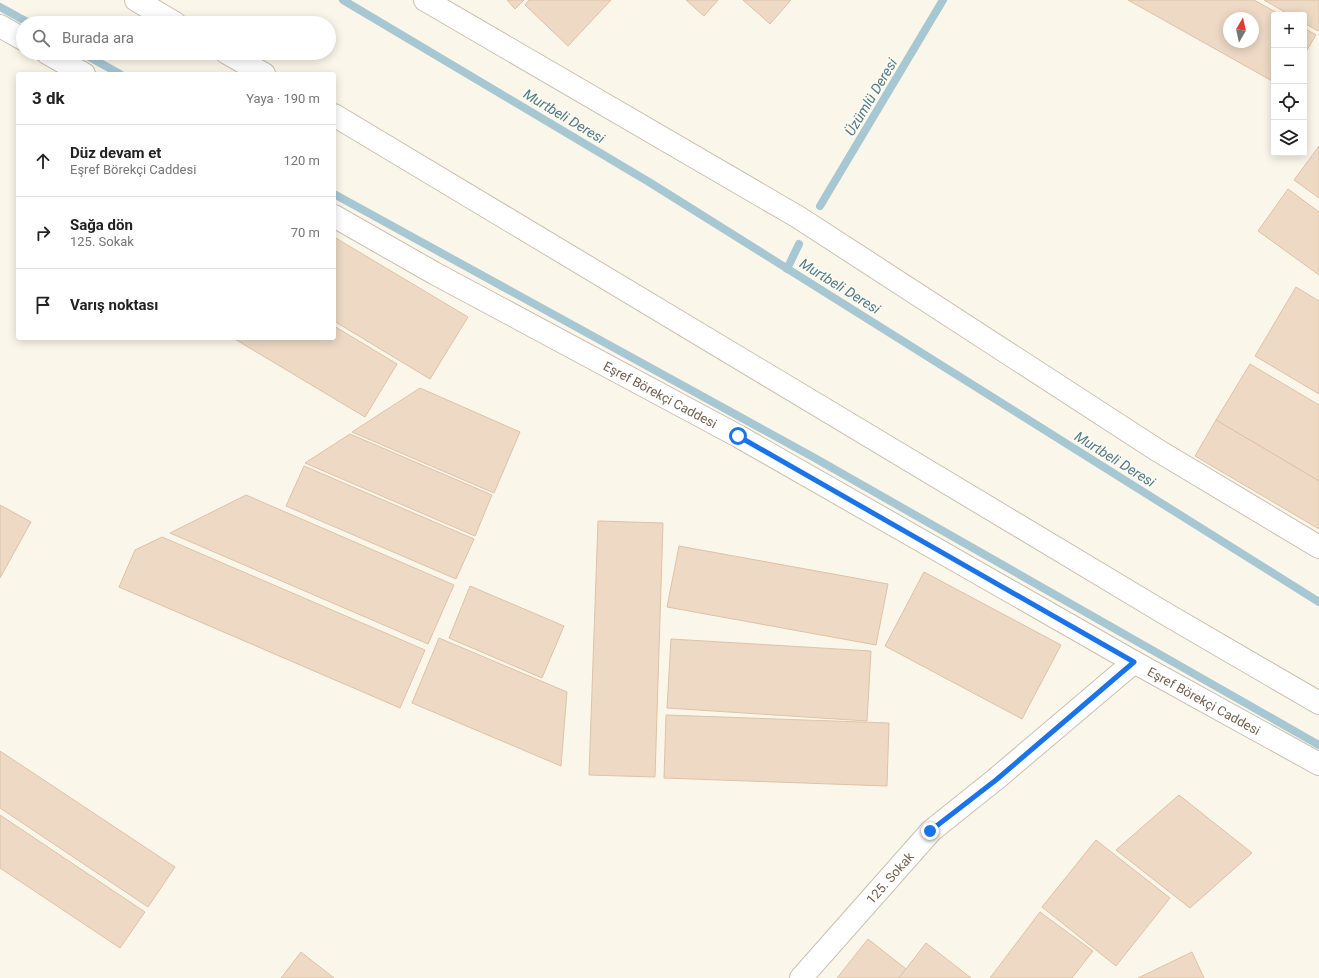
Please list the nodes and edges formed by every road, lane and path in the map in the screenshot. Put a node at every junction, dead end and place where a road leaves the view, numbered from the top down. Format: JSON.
{"nodes":[{"id":1,"x":136,"y":0,"type":"edge"},
{"id":2,"x":425,"y":0,"type":"edge"},
{"id":3,"x":163,"y":16,"type":"edge"},
{"id":4,"x":0,"y":26,"type":"edge"},
{"id":5,"x":16,"y":35,"type":"edge"},
{"id":6,"x":59,"y":60,"type":"edge"},
{"id":7,"x":239,"y":60,"type":"edge"},
{"id":8,"x":80,"y":72,"type":"edge"},
{"id":9,"x":260,"y":72,"type":"edge"},
{"id":10,"x":336,"y":116,"type":"edge"},
{"id":11,"x":336,"y":217,"type":"edge"},
{"id":12,"x":1319,"y":546,"type":"edge"},
{"id":13,"x":1134,"y":662,"type":"junction"},
{"id":14,"x":1319,"y":703,"type":"edge"},
{"id":15,"x":1319,"y":764,"type":"edge"},
{"id":16,"x":801,"y":978,"type":"edge"}],
"edges":[{"from":1,"to":3,"type":"street"},
{"from":2,"to":12,"type":"street"},
{"from":4,"to":5,"type":"street"},
{"from":6,"to":8,"type":"street"},
{"from":7,"to":9,"type":"street"},
{"from":10,"to":14,"type":"street"},
{"from":11,"to":13,"type":"street","name":"Eşref Börekçi Caddesi"},
{"from":13,"to":15,"type":"street","name":"Eşref Börekçi Caddesi"},
{"from":13,"to":16,"type":"street","name":"125. Sokak"}]}
